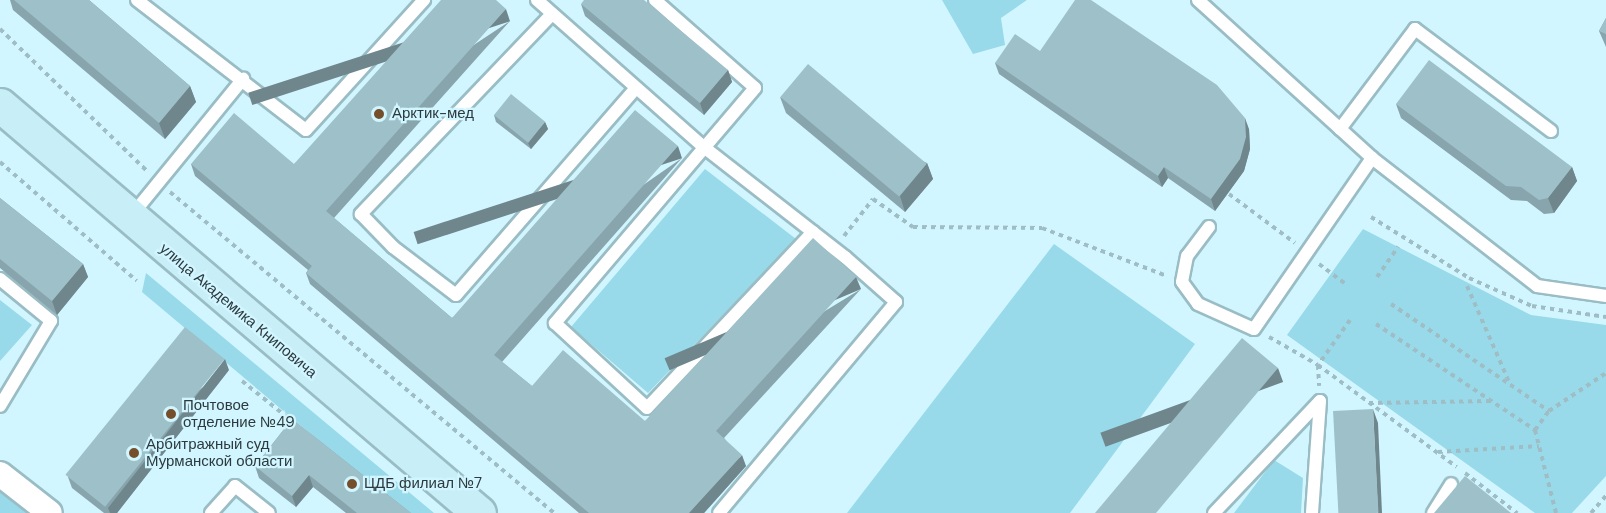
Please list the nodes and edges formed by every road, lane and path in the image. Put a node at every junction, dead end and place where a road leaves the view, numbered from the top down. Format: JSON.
{"nodes":[{"id":1,"x":137,"y":0,"type":"edge"},
{"id":2,"x":424,"y":0,"type":"edge"},
{"id":3,"x":537,"y":0,"type":"edge"},
{"id":4,"x":655,"y":0,"type":"edge"},
{"id":5,"x":1198,"y":0,"type":"edge"},
{"id":6,"x":552,"y":14,"type":"junction"},
{"id":7,"x":0,"y":28,"type":"edge"},
{"id":8,"x":243,"y":79,"type":"junction"},
{"id":9,"x":636,"y":88,"type":"junction"},
{"id":10,"x":0,"y":105,"type":"edge"},
{"id":11,"x":1340,"y":129,"type":"junction"},
{"id":12,"x":1551,"y":131,"type":"dead end"},
{"id":13,"x":705,"y":148,"type":"junction"},
{"id":14,"x":1372,"y":158,"type":"junction"},
{"id":15,"x":0,"y":162,"type":"edge"},
{"id":16,"x":158,"y":182,"type":"junction"},
{"id":17,"x":1228,"y":194,"type":"edge"},
{"id":18,"x":1371,"y":217,"type":"dead end"},
{"id":19,"x":129,"y":219,"type":"junction"},
{"id":20,"x":1209,"y":227,"type":"dead end"},
{"id":21,"x":813,"y":232,"type":"junction"},
{"id":22,"x":1289,"y":236,"type":"dead end"},
{"id":23,"x":1398,"y":247,"type":"dead end"},
{"id":24,"x":834,"y":248,"type":"junction"},
{"id":25,"x":1332,"y":273,"type":"dead end"},
{"id":26,"x":1377,"y":277,"type":"dead end"},
{"id":27,"x":0,"y":279,"type":"edge"},
{"id":28,"x":137,"y":281,"type":"dead end"},
{"id":29,"x":1182,"y":282,"type":"junction"},
{"id":30,"x":1346,"y":284,"type":"dead end"},
{"id":31,"x":1467,"y":286,"type":"dead end"},
{"id":32,"x":1606,"y":296,"type":"edge"},
{"id":33,"x":1391,"y":304,"type":"dead end"},
{"id":34,"x":1606,"y":317,"type":"edge"},
{"id":35,"x":1350,"y":320,"type":"dead end"},
{"id":36,"x":1376,"y":324,"type":"dead end"},
{"id":37,"x":1254,"y":329,"type":"junction"},
{"id":38,"x":1318,"y":365,"type":"junction"},
{"id":39,"x":1606,"y":373,"type":"edge"},
{"id":40,"x":242,"y":381,"type":"dead end"},
{"id":41,"x":1511,"y":385,"type":"junction"},
{"id":42,"x":1320,"y":401,"type":"junction"},
{"id":43,"x":1492,"y":401,"type":"junction"},
{"id":44,"x":1369,"y":403,"type":"junction"},
{"id":45,"x":0,"y":406,"type":"edge"},
{"id":46,"x":1549,"y":411,"type":"junction"},
{"id":47,"x":300,"y":428,"type":"edge"},
{"id":48,"x":1535,"y":430,"type":"junction"},
{"id":49,"x":1539,"y":446,"type":"junction"},
{"id":50,"x":1437,"y":452,"type":"junction"},
{"id":51,"x":0,"y":474,"type":"edge"},
{"id":52,"x":1451,"y":484,"type":"dead end"},
{"id":53,"x":1606,"y":496,"type":"edge"},
{"id":54,"x":50,"y":513,"type":"edge"},
{"id":55,"x":211,"y":513,"type":"edge"},
{"id":56,"x":269,"y":513,"type":"edge"},
{"id":57,"x":479,"y":513,"type":"edge"},
{"id":58,"x":554,"y":513,"type":"edge"},
{"id":59,"x":719,"y":513,"type":"edge"},
{"id":60,"x":1214,"y":513,"type":"edge"},
{"id":61,"x":1312,"y":513,"type":"edge"},
{"id":62,"x":1433,"y":513,"type":"edge"},
{"id":63,"x":1517,"y":513,"type":"edge"},
{"id":64,"x":1556,"y":513,"type":"edge"},
{"id":65,"x":1591,"y":513,"type":"edge"}],
"edges":[{"from":1,"to":8,"type":"lane"},
{"from":2,"to":8,"type":"lane"},
{"from":3,"to":6,"type":"lane"},
{"from":4,"to":13,"type":"lane"},
{"from":5,"to":11,"type":"lane"},
{"from":6,"to":9,"type":"lane"},
{"from":6,"to":9,"type":"lane"},
{"from":7,"to":16,"type":"path"},
{"from":8,"to":16,"type":"lane"},
{"from":9,"to":13,"type":"lane"},
{"from":10,"to":19,"type":"main road","name":"улица Академика Книповича"},
{"from":11,"to":12,"type":"lane"},
{"from":11,"to":14,"type":"lane"},
{"from":13,"to":21,"type":"lane"},
{"from":13,"to":21,"type":"lane"},
{"from":14,"to":32,"type":"lane"},
{"from":14,"to":37,"type":"lane"},
{"from":15,"to":28,"type":"path"},
{"from":16,"to":19,"type":"lane"},
{"from":16,"to":58,"type":"path"},
{"from":17,"to":22,"type":"path"},
{"from":18,"to":34,"type":"path"},
{"from":19,"to":57,"type":"main road","name":"улица Академика Книповича"},
{"from":20,"to":29,"type":"lane"},
{"from":21,"to":24,"type":"lane"},
{"from":23,"to":26,"type":"path"},
{"from":24,"to":29,"type":"path"},
{"from":24,"to":59,"type":"lane"},
{"from":25,"to":30,"type":"path"},
{"from":27,"to":45,"type":"lane"},
{"from":29,"to":37,"type":"lane"},
{"from":31,"to":41,"type":"path"},
{"from":33,"to":41,"type":"path"},
{"from":35,"to":38,"type":"path"},
{"from":36,"to":43,"type":"path"},
{"from":37,"to":38,"type":"path"},
{"from":38,"to":42,"type":"path"},
{"from":38,"to":44,"type":"path"},
{"from":39,"to":46,"type":"path"},
{"from":40,"to":47,"type":"path"},
{"from":41,"to":46,"type":"path"},
{"from":42,"to":60,"type":"lane"},
{"from":42,"to":61,"type":"lane"},
{"from":43,"to":44,"type":"path"},
{"from":43,"to":48,"type":"path"},
{"from":44,"to":50,"type":"path"},
{"from":46,"to":48,"type":"path"},
{"from":48,"to":49,"type":"path"},
{"from":49,"to":50,"type":"path"},
{"from":49,"to":64,"type":"path"},
{"from":50,"to":63,"type":"path"},
{"from":51,"to":54,"type":"street"},
{"from":52,"to":62,"type":"lane"},
{"from":53,"to":65,"type":"path"},
{"from":55,"to":56,"type":"lane"}]}
